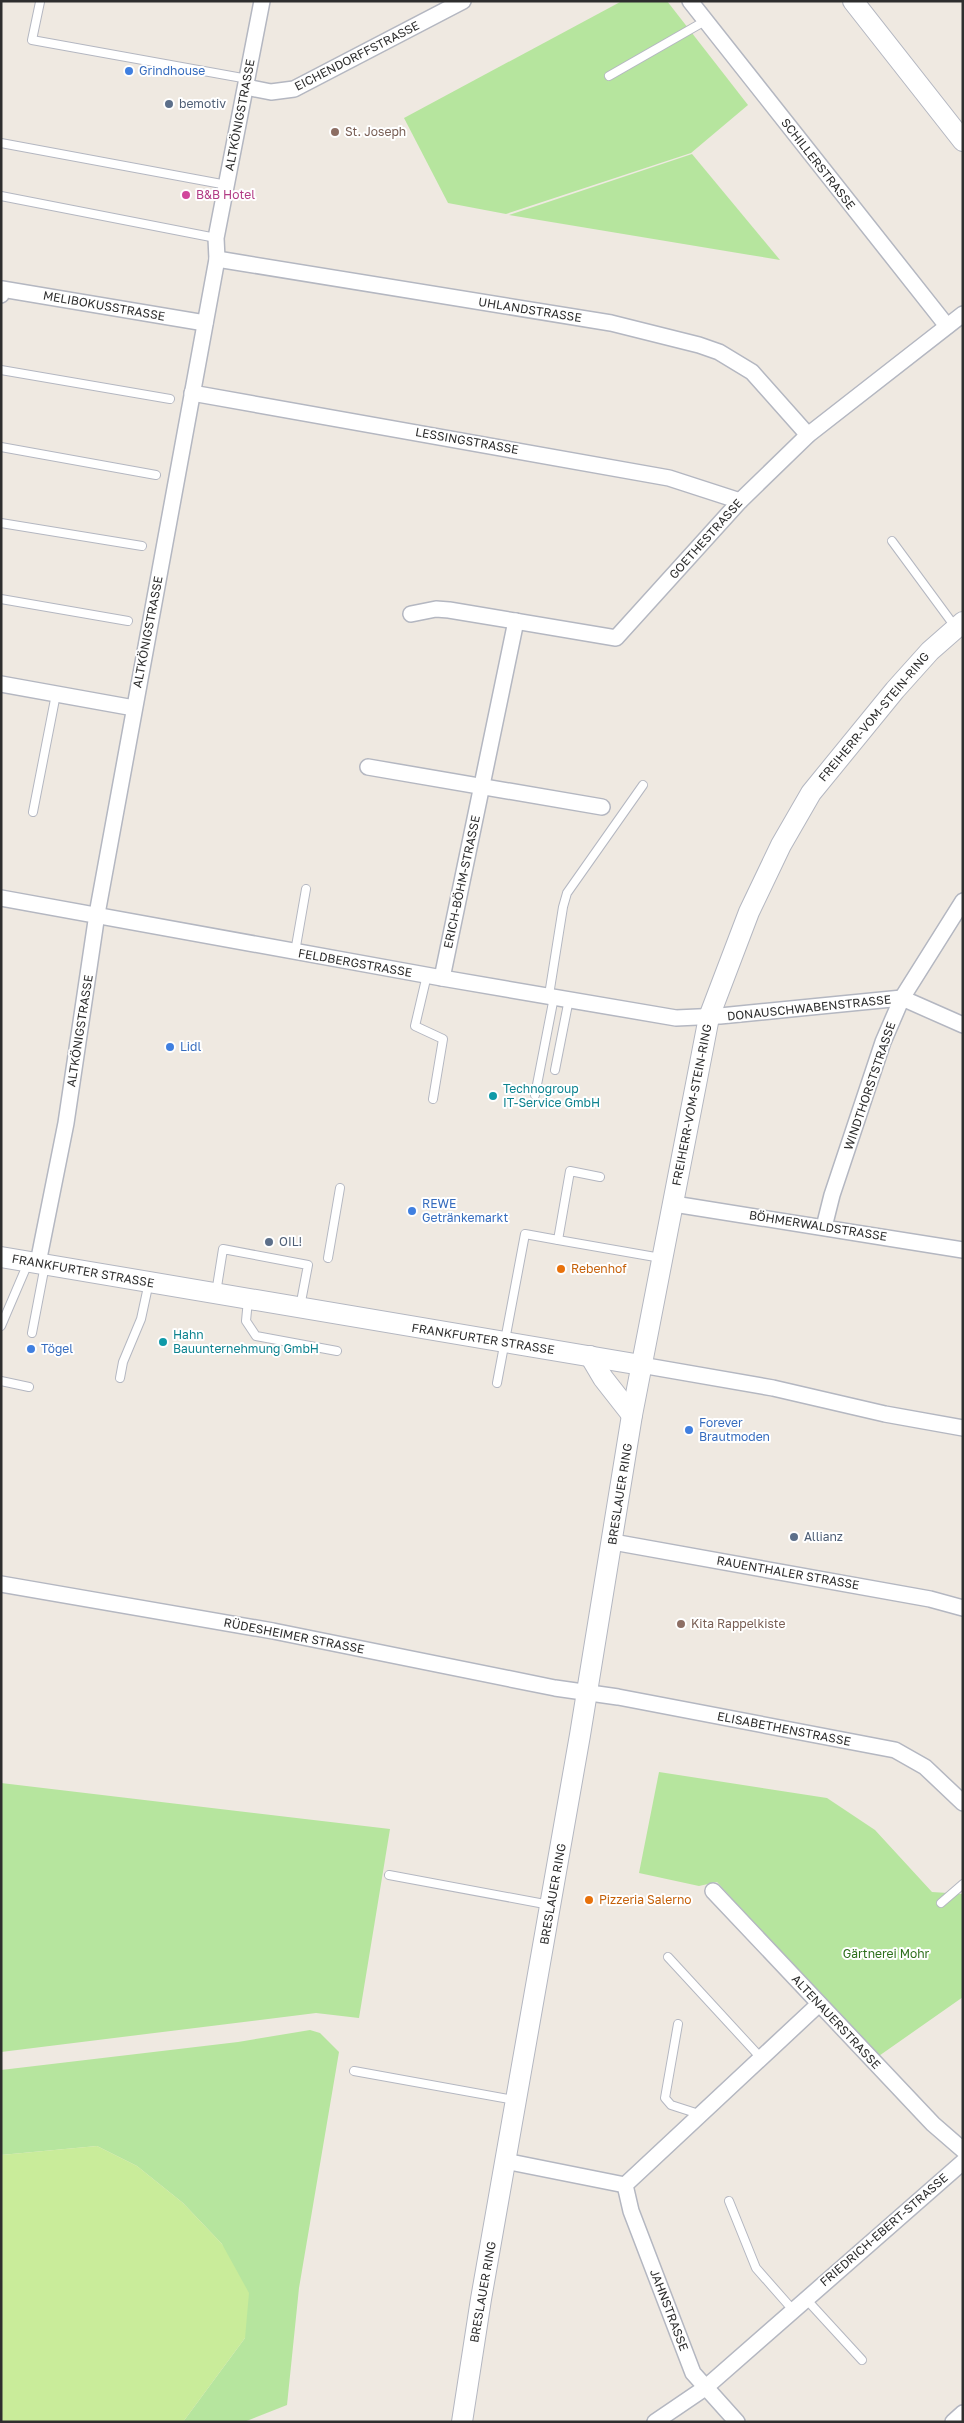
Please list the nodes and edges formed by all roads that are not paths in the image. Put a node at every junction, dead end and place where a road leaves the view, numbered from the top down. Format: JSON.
{"nodes":[{"id":1,"x":262,"y":1,"type":"edge"},
{"id":2,"x":463,"y":1,"type":"edge"},
{"id":3,"x":690,"y":1,"type":"edge"},
{"id":4,"x":853,"y":1,"type":"edge"},
{"id":5,"x":40,"y":2,"type":"edge"},
{"id":6,"x":705,"y":21,"type":"junction"},
{"id":7,"x":609,"y":76,"type":"dead end"},
{"id":8,"x":247,"y":83,"type":"junction"},
{"id":9,"x":963,"y":141,"type":"edge"},
{"id":10,"x":1,"y":143,"type":"edge"},
{"id":11,"x":227,"y":185,"type":"junction"},
{"id":12,"x":1,"y":196,"type":"edge"},
{"id":13,"x":216,"y":238,"type":"junction"},
{"id":14,"x":217,"y":258,"type":"junction"},
{"id":15,"x":2,"y":290,"type":"edge"},
{"id":16,"x":963,"y":314,"type":"edge"},
{"id":17,"x":205,"y":324,"type":"junction"},
{"id":18,"x":947,"y":326,"type":"junction"},
{"id":19,"x":1,"y":370,"type":"edge"},
{"id":20,"x":192,"y":394,"type":"junction"},
{"id":21,"x":170,"y":399,"type":"dead end"},
{"id":22,"x":808,"y":435,"type":"junction"},
{"id":23,"x":1,"y":447,"type":"edge"},
{"id":24,"x":156,"y":475,"type":"dead end"},
{"id":25,"x":740,"y":501,"type":"junction"},
{"id":26,"x":1,"y":523,"type":"edge"},
{"id":27,"x":892,"y":541,"type":"dead end"},
{"id":28,"x":142,"y":546,"type":"dead end"},
{"id":29,"x":1,"y":599,"type":"edge"},
{"id":30,"x":410,"y":614,"type":"dead end"},
{"id":31,"x":128,"y":621,"type":"dead end"},
{"id":32,"x":516,"y":621,"type":"junction"},
{"id":33,"x":960,"y":630,"type":"edge"},
{"id":34,"x":1,"y":684,"type":"edge"},
{"id":35,"x":56,"y":694,"type":"junction"},
{"id":36,"x":134,"y":708,"type":"junction"},
{"id":37,"x":368,"y":768,"type":"dead end"},
{"id":38,"x":643,"y":784,"type":"dead end"},
{"id":39,"x":482,"y":786,"type":"junction"},
{"id":40,"x":602,"y":807,"type":"dead end"},
{"id":41,"x":33,"y":812,"type":"dead end"},
{"id":42,"x":306,"y":889,"type":"dead end"},
{"id":43,"x":1,"y":898,"type":"edge"},
{"id":44,"x":963,"y":901,"type":"edge"},
{"id":45,"x":97,"y":914,"type":"junction"},
{"id":46,"x":295,"y":952,"type":"junction"},
{"id":47,"x":434,"y":977,"type":"junction"},
{"id":48,"x":557,"y":997,"type":"junction"},
{"id":49,"x":902,"y":998,"type":"junction"},
{"id":50,"x":709,"y":1017,"type":"junction"},
{"id":51,"x":963,"y":1025,"type":"edge"},
{"id":52,"x":555,"y":1070,"type":"dead end"},
{"id":53,"x":535,"y":1096,"type":"dead end"},
{"id":54,"x":433,"y":1099,"type":"dead end"},
{"id":55,"x":600,"y":1177,"type":"dead end"},
{"id":56,"x":340,"y":1188,"type":"dead end"},
{"id":57,"x":674,"y":1204,"type":"junction"},
{"id":58,"x":824,"y":1227,"type":"junction"},
{"id":59,"x":558,"y":1240,"type":"junction"},
{"id":60,"x":963,"y":1250,"type":"edge"},
{"id":61,"x":1,"y":1257,"type":"edge"},
{"id":62,"x":328,"y":1258,"type":"dead end"},
{"id":63,"x":661,"y":1258,"type":"junction"},
{"id":64,"x":37,"y":1263,"type":"junction"},
{"id":65,"x":149,"y":1282,"type":"junction"},
{"id":66,"x":216,"y":1295,"type":"junction"},
{"id":67,"x":248,"y":1300,"type":"junction"},
{"id":68,"x":299,"y":1309,"type":"junction"},
{"id":69,"x":1,"y":1326,"type":"edge"},
{"id":70,"x":32,"y":1333,"type":"dead end"},
{"id":71,"x":504,"y":1342,"type":"junction"},
{"id":72,"x":337,"y":1351,"type":"dead end"},
{"id":73,"x":590,"y":1356,"type":"junction"},
{"id":74,"x":641,"y":1365,"type":"junction"},
{"id":75,"x":120,"y":1378,"type":"dead end"},
{"id":76,"x":1,"y":1381,"type":"edge"},
{"id":77,"x":497,"y":1383,"type":"dead end"},
{"id":78,"x":29,"y":1387,"type":"dead end"},
{"id":79,"x":632,"y":1415,"type":"junction"},
{"id":80,"x":963,"y":1428,"type":"edge"},
{"id":81,"x":613,"y":1542,"type":"junction"},
{"id":82,"x":1,"y":1584,"type":"edge"},
{"id":83,"x":963,"y":1608,"type":"edge"},
{"id":84,"x":587,"y":1692,"type":"junction"},
{"id":85,"x":963,"y":1803,"type":"edge"},
{"id":86,"x":389,"y":1875,"type":"dead end"},
{"id":87,"x":963,"y":1884,"type":"edge"},
{"id":88,"x":713,"y":1891,"type":"dead end"},
{"id":89,"x":941,"y":1904,"type":"dead end"},
{"id":90,"x":552,"y":1906,"type":"junction"},
{"id":91,"x":668,"y":1956,"type":"dead end"},
{"id":92,"x":819,"y":2004,"type":"junction"},
{"id":93,"x":678,"y":2024,"type":"dead end"},
{"id":94,"x":762,"y":2059,"type":"junction"},
{"id":95,"x":354,"y":2071,"type":"dead end"},
{"id":96,"x":516,"y":2100,"type":"junction"},
{"id":97,"x":702,"y":2115,"type":"junction"},
{"id":98,"x":963,"y":2150,"type":"edge"},
{"id":99,"x":506,"y":2161,"type":"junction"},
{"id":100,"x":963,"y":2162,"type":"edge"},
{"id":101,"x":625,"y":2185,"type":"junction"},
{"id":102,"x":729,"y":2202,"type":"dead end"},
{"id":103,"x":806,"y":2299,"type":"junction"},
{"id":104,"x":793,"y":2310,"type":"junction"},
{"id":105,"x":862,"y":2360,"type":"dead end"},
{"id":106,"x":705,"y":2388,"type":"junction"},
{"id":107,"x":963,"y":2413,"type":"edge"},
{"id":108,"x":462,"y":2422,"type":"edge"},
{"id":109,"x":655,"y":2422,"type":"edge"},
{"id":110,"x":737,"y":2422,"type":"edge"},
{"id":111,"x":953,"y":2422,"type":"edge"}],
"edges":[{"from":1,"to":8,"type":"street","name":"ALTKÖNIGSTRASSE"},
{"from":2,"to":8,"type":"street","name":"EICHENDORFFSTRASSE"},
{"from":3,"to":6,"type":"street","name":"SCHILLERSTRASSE"},
{"from":4,"to":9,"type":"main road"},
{"from":5,"to":8,"type":"lane"},
{"from":6,"to":7,"type":"lane"},
{"from":6,"to":18,"type":"street","name":"SCHILLERSTRASSE"},
{"from":8,"to":11,"type":"street","name":"ALTKÖNIGSTRASSE"},
{"from":10,"to":11,"type":"lane"},
{"from":11,"to":13,"type":"street","name":"ALTKÖNIGSTRASSE"},
{"from":12,"to":13,"type":"lane"},
{"from":13,"to":14,"type":"street","name":"ALTKÖNIGSTRASSE"},
{"from":14,"to":17,"type":"street","name":"ALTKÖNIGSTRASSE"},
{"from":14,"to":22,"type":"street","name":"UHLANDSTRASSE"},
{"from":15,"to":17,"type":"street","name":"MELIBOKUSSTRASSE"},
{"from":16,"to":18,"type":"street","name":"GOETHESTRASSE"},
{"from":17,"to":20,"type":"street","name":"ALTKÖNIGSTRASSE"},
{"from":18,"to":22,"type":"street","name":"GOETHESTRASSE"},
{"from":19,"to":21,"type":"lane"},
{"from":20,"to":25,"type":"street","name":"LESSINGSTRASSE"},
{"from":20,"to":36,"type":"street","name":"ALTKÖNIGSTRASSE"},
{"from":22,"to":25,"type":"street","name":"GOETHESTRASSE"},
{"from":23,"to":24,"type":"lane"},
{"from":25,"to":32,"type":"street","name":"GOETHESTRASSE"},
{"from":26,"to":28,"type":"lane"},
{"from":27,"to":33,"type":"lane"},
{"from":29,"to":31,"type":"lane"},
{"from":30,"to":32,"type":"street","name":"GOETHESTRASSE"},
{"from":32,"to":39,"type":"street","name":"ERICH-BÖHM-STRASSE"},
{"from":33,"to":50,"type":"main road","name":"FREIHERR-VOM-STEIN-RING"},
{"from":34,"to":35,"type":"street"},
{"from":35,"to":36,"type":"street"},
{"from":35,"to":41,"type":"lane"},
{"from":36,"to":45,"type":"street","name":"ALTKÖNIGSTRASSE"},
{"from":37,"to":39,"type":"street"},
{"from":38,"to":48,"type":"lane"},
{"from":39,"to":40,"type":"street"},
{"from":39,"to":47,"type":"street","name":"ERICH-BÖHM-STRASSE"},
{"from":42,"to":46,"type":"lane"},
{"from":43,"to":45,"type":"street","name":"FELDBERGSTRASSE"},
{"from":44,"to":49,"type":"street","name":"WINDTHORSTSTRASSE"},
{"from":45,"to":46,"type":"street","name":"FELDBERGSTRASSE"},
{"from":45,"to":64,"type":"street","name":"ALTKÖNIGSTRASSE"},
{"from":46,"to":47,"type":"street","name":"FELDBERGSTRASSE"},
{"from":47,"to":48,"type":"street","name":"FELDBERGSTRASSE"},
{"from":47,"to":54,"type":"lane"},
{"from":48,"to":50,"type":"street","name":"FELDBERGSTRASSE"},
{"from":48,"to":52,"type":"lane"},
{"from":48,"to":53,"type":"lane"},
{"from":49,"to":50,"type":"street","name":"DONAUSCHWABENSTRASSE"},
{"from":49,"to":51,"type":"street","name":"DONAUSCHWABENSTRASSE"},
{"from":49,"to":58,"type":"street","name":"WINDTHORSTSTRASSE"},
{"from":50,"to":57,"type":"main road","name":"FREIHERR-VOM-STEIN-RING"},
{"from":55,"to":59,"type":"lane"},
{"from":56,"to":62,"type":"lane"},
{"from":57,"to":58,"type":"street","name":"BÖHMERWALDSTRASSE"},
{"from":57,"to":63,"type":"main road","name":"FREIHERR-VOM-STEIN-RING"},
{"from":58,"to":60,"type":"street","name":"BÖHMERWALDSTRASSE"},
{"from":59,"to":63,"type":"lane"},
{"from":59,"to":71,"type":"lane"},
{"from":61,"to":64,"type":"main road","name":"FRANKFURTER STRASSE"},
{"from":63,"to":74,"type":"main road","name":"FREIHERR-VOM-STEIN-RING"},
{"from":64,"to":65,"type":"main road","name":"FRANKFURTER STRASSE"},
{"from":64,"to":69,"type":"lane"},
{"from":64,"to":70,"type":"lane"},
{"from":65,"to":66,"type":"main road","name":"FRANKFURTER STRASSE"},
{"from":65,"to":75,"type":"lane"},
{"from":66,"to":67,"type":"main road","name":"FRANKFURTER STRASSE"},
{"from":66,"to":68,"type":"lane"},
{"from":67,"to":68,"type":"main road","name":"FRANKFURTER STRASSE"},
{"from":67,"to":72,"type":"lane"},
{"from":68,"to":71,"type":"main road","name":"FRANKFURTER STRASSE"},
{"from":71,"to":73,"type":"main road","name":"FRANKFURTER STRASSE"},
{"from":71,"to":77,"type":"lane"},
{"from":73,"to":74,"type":"main road","name":"FRANKFURTER STRASSE"},
{"from":73,"to":79,"type":"main road"},
{"from":74,"to":79,"type":"main road","name":"BRESLAUER RING"},
{"from":74,"to":80,"type":"street","name":"FRANKFURTER STRASSE"},
{"from":76,"to":78,"type":"lane"},
{"from":79,"to":81,"type":"main road","name":"BRESLAUER RING"},
{"from":81,"to":83,"type":"street","name":"RAUENTHALER STRASSE"},
{"from":81,"to":84,"type":"main road","name":"BRESLAUER RING"},
{"from":82,"to":84,"type":"street","name":"RÜDESHEIMER STRASSE"},
{"from":84,"to":85,"type":"street","name":"ELISABETHENSTRASSE"},
{"from":84,"to":90,"type":"main road","name":"BRESLAUER RING"},
{"from":86,"to":90,"type":"lane"},
{"from":87,"to":89,"type":"lane"},
{"from":88,"to":92,"type":"street","name":"ALTENAUERSTRASSE"},
{"from":90,"to":96,"type":"main road","name":"BRESLAUER RING"},
{"from":91,"to":94,"type":"lane"},
{"from":92,"to":94,"type":"street"},
{"from":92,"to":98,"type":"street","name":"ALTENAUERSTRASSE"},
{"from":93,"to":97,"type":"lane"},
{"from":94,"to":97,"type":"street"},
{"from":95,"to":96,"type":"lane"},
{"from":96,"to":99,"type":"main road","name":"BRESLAUER RING"},
{"from":97,"to":101,"type":"street"},
{"from":99,"to":101,"type":"street"},
{"from":99,"to":108,"type":"main road","name":"BRESLAUER RING"},
{"from":100,"to":103,"type":"street","name":"FRIEDRICH-EBERT-STRASSE"},
{"from":101,"to":106,"type":"street","name":"JAHNSTRASSE"},
{"from":102,"to":104,"type":"lane"},
{"from":103,"to":104,"type":"street","name":"FRIEDRICH-EBERT-STRASSE"},
{"from":103,"to":105,"type":"lane"},
{"from":104,"to":106,"type":"street","name":"FRIEDRICH-EBERT-STRASSE"},
{"from":106,"to":109,"type":"street","name":"FRIEDRICH-EBERT-STRASSE"},
{"from":106,"to":110,"type":"street","name":"JAHNSTRASSE"},
{"from":107,"to":111,"type":"street"}]}
